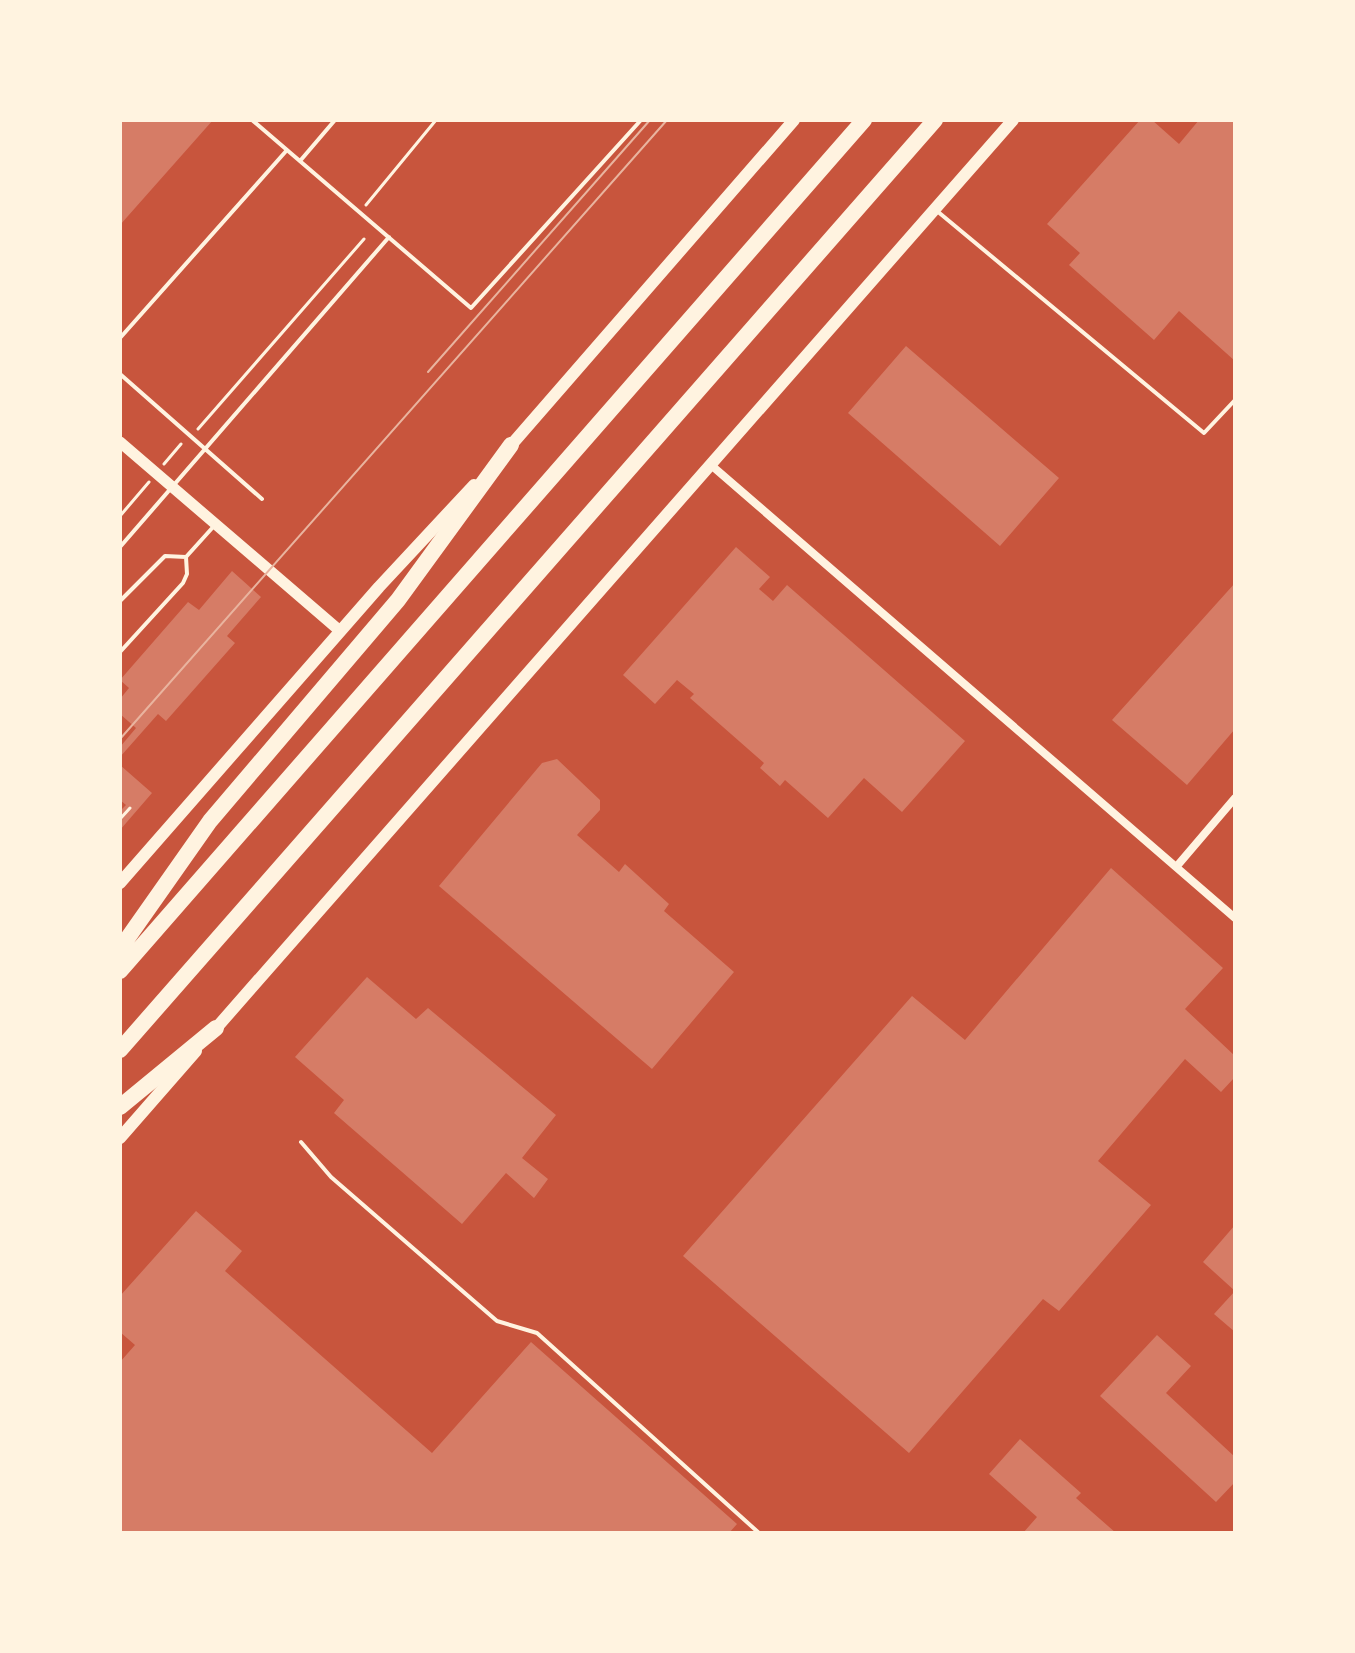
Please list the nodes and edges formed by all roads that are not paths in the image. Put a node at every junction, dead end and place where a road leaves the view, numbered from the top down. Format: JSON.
{"nodes":[{"id":1,"x":252,"y":120,"type":"edge"},
{"id":2,"x":335,"y":120,"type":"edge"},
{"id":3,"x":794,"y":120,"type":"edge"},
{"id":4,"x":864,"y":120,"type":"edge"},
{"id":5,"x":935,"y":120,"type":"edge"},
{"id":6,"x":1013,"y":120,"type":"edge"},
{"id":7,"x":638,"y":121,"type":"edge"},
{"id":8,"x":287,"y":150,"type":"junction"},
{"id":9,"x":300,"y":161,"type":"junction"},
{"id":10,"x":936,"y":209,"type":"junction"},
{"id":11,"x":389,"y":237,"type":"junction"},
{"id":12,"x":120,"y":338,"type":"edge"},
{"id":13,"x":120,"y":374,"type":"edge"},
{"id":14,"x":1235,"y":400,"type":"edge"},
{"id":15,"x":120,"y":442,"type":"edge"},
{"id":16,"x":511,"y":445,"type":"junction"},
{"id":17,"x":206,"y":450,"type":"junction"},
{"id":18,"x":711,"y":465,"type":"junction"},
{"id":19,"x":172,"y":487,"type":"junction"},
{"id":20,"x":262,"y":499,"type":"dead end"},
{"id":21,"x":216,"y":524,"type":"junction"},
{"id":22,"x":120,"y":547,"type":"edge"},
{"id":23,"x":186,"y":557,"type":"junction"},
{"id":24,"x":120,"y":601,"type":"edge"},
{"id":25,"x":340,"y":631,"type":"junction"},
{"id":26,"x":120,"y":652,"type":"edge"},
{"id":27,"x":1235,"y":798,"type":"edge"},
{"id":28,"x":1177,"y":866,"type":"junction"},
{"id":29,"x":120,"y":883,"type":"edge"},
{"id":30,"x":1235,"y":918,"type":"edge"},
{"id":31,"x":120,"y":949,"type":"edge"},
{"id":32,"x":120,"y":971,"type":"edge"},
{"id":33,"x":216,"y":1028,"type":"junction"},
{"id":34,"x":120,"y":1050,"type":"edge"},
{"id":35,"x":120,"y":1107,"type":"edge"},
{"id":36,"x":120,"y":1138,"type":"edge"},
{"id":37,"x":301,"y":1142,"type":"dead end"},
{"id":38,"x":759,"y":1533,"type":"edge"}],
"edges":[{"from":1,"to":8,"type":"lane"},
{"from":2,"to":9,"type":"lane"},
{"from":3,"to":16,"type":"main road"},
{"from":4,"to":32,"type":"highway"},
{"from":5,"to":34,"type":"highway"},
{"from":6,"to":10,"type":"main road"},
{"from":7,"to":11,"type":"lane"},
{"from":8,"to":9,"type":"lane"},
{"from":8,"to":12,"type":"lane"},
{"from":9,"to":11,"type":"lane"},
{"from":10,"to":14,"type":"lane"},
{"from":10,"to":18,"type":"main road"},
{"from":11,"to":17,"type":"lane"},
{"from":13,"to":17,"type":"lane"},
{"from":15,"to":19,"type":"street"},
{"from":16,"to":25,"type":"main road"},
{"from":16,"to":31,"type":"highway"},
{"from":17,"to":19,"type":"lane"},
{"from":17,"to":20,"type":"lane"},
{"from":18,"to":28,"type":"street"},
{"from":18,"to":33,"type":"main road"},
{"from":19,"to":21,"type":"street"},
{"from":19,"to":22,"type":"lane"},
{"from":21,"to":23,"type":"lane"},
{"from":21,"to":25,"type":"street"},
{"from":23,"to":24,"type":"lane"},
{"from":23,"to":26,"type":"lane"},
{"from":25,"to":29,"type":"main road"},
{"from":27,"to":28,"type":"street"},
{"from":28,"to":30,"type":"street"},
{"from":33,"to":35,"type":"highway"},
{"from":33,"to":36,"type":"main road"},
{"from":37,"to":38,"type":"lane"}]}
